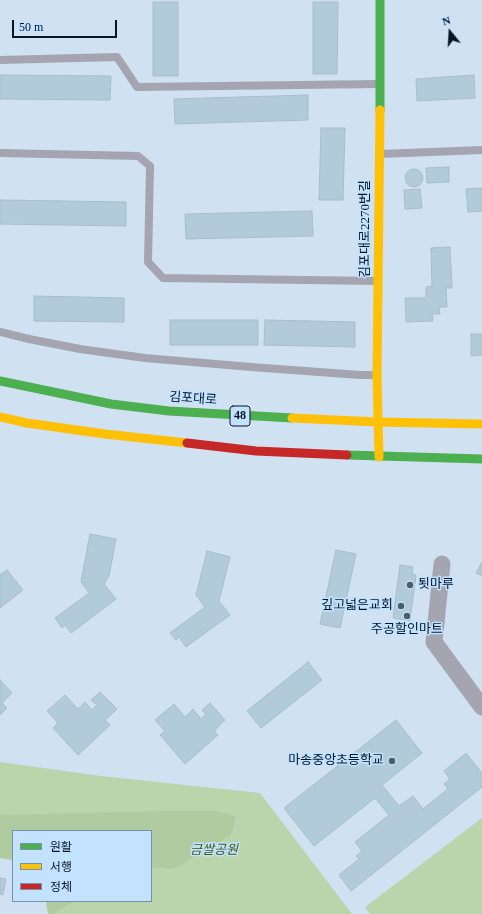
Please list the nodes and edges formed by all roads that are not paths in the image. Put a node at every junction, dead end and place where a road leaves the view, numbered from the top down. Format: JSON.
{"nodes":[{"id":1,"x":380,"y":0,"type":"edge"},
{"id":2,"x":0,"y":60,"type":"edge"},
{"id":3,"x":379,"y":84,"type":"junction"},
{"id":4,"x":482,"y":150,"type":"edge"},
{"id":5,"x":0,"y":153,"type":"edge"},
{"id":6,"x":379,"y":154,"type":"junction"},
{"id":7,"x":378,"y":281,"type":"junction"},
{"id":8,"x":0,"y":332,"type":"edge"},
{"id":9,"x":377,"y":375,"type":"junction"},
{"id":10,"x":0,"y":382,"type":"edge"},
{"id":11,"x":0,"y":417,"type":"edge"},
{"id":12,"x":378,"y":422,"type":"junction"},
{"id":13,"x":482,"y":424,"type":"edge"},
{"id":14,"x":379,"y":457,"type":"junction"},
{"id":15,"x":482,"y":459,"type":"edge"},
{"id":16,"x":442,"y":564,"type":"dead end"},
{"id":17,"x":482,"y":707,"type":"edge"}],
"edges":[{"from":1,"to":3,"type":"main road","name":"김포대로2270번길"},
{"from":2,"to":3,"type":"lane"},
{"from":3,"to":6,"type":"main road","name":"김포대로2270번길"},
{"from":4,"to":6,"type":"lane"},
{"from":5,"to":7,"type":"lane"},
{"from":6,"to":7,"type":"main road","name":"김포대로2270번길"},
{"from":7,"to":9,"type":"main road","name":"김포대로2270번길"},
{"from":8,"to":9,"type":"lane"},
{"from":9,"to":12,"type":"main road","name":"김포대로2270번길"},
{"from":10,"to":12,"type":"main road","name":"김포대로","number":"48"},
{"from":11,"to":14,"type":"main road"},
{"from":12,"to":13,"type":"main road","name":"김포대로","number":"48"},
{"from":12,"to":14,"type":"main road","name":"김포대로2270번길"},
{"from":14,"to":15,"type":"main road"},
{"from":16,"to":17,"type":"street"}]}
